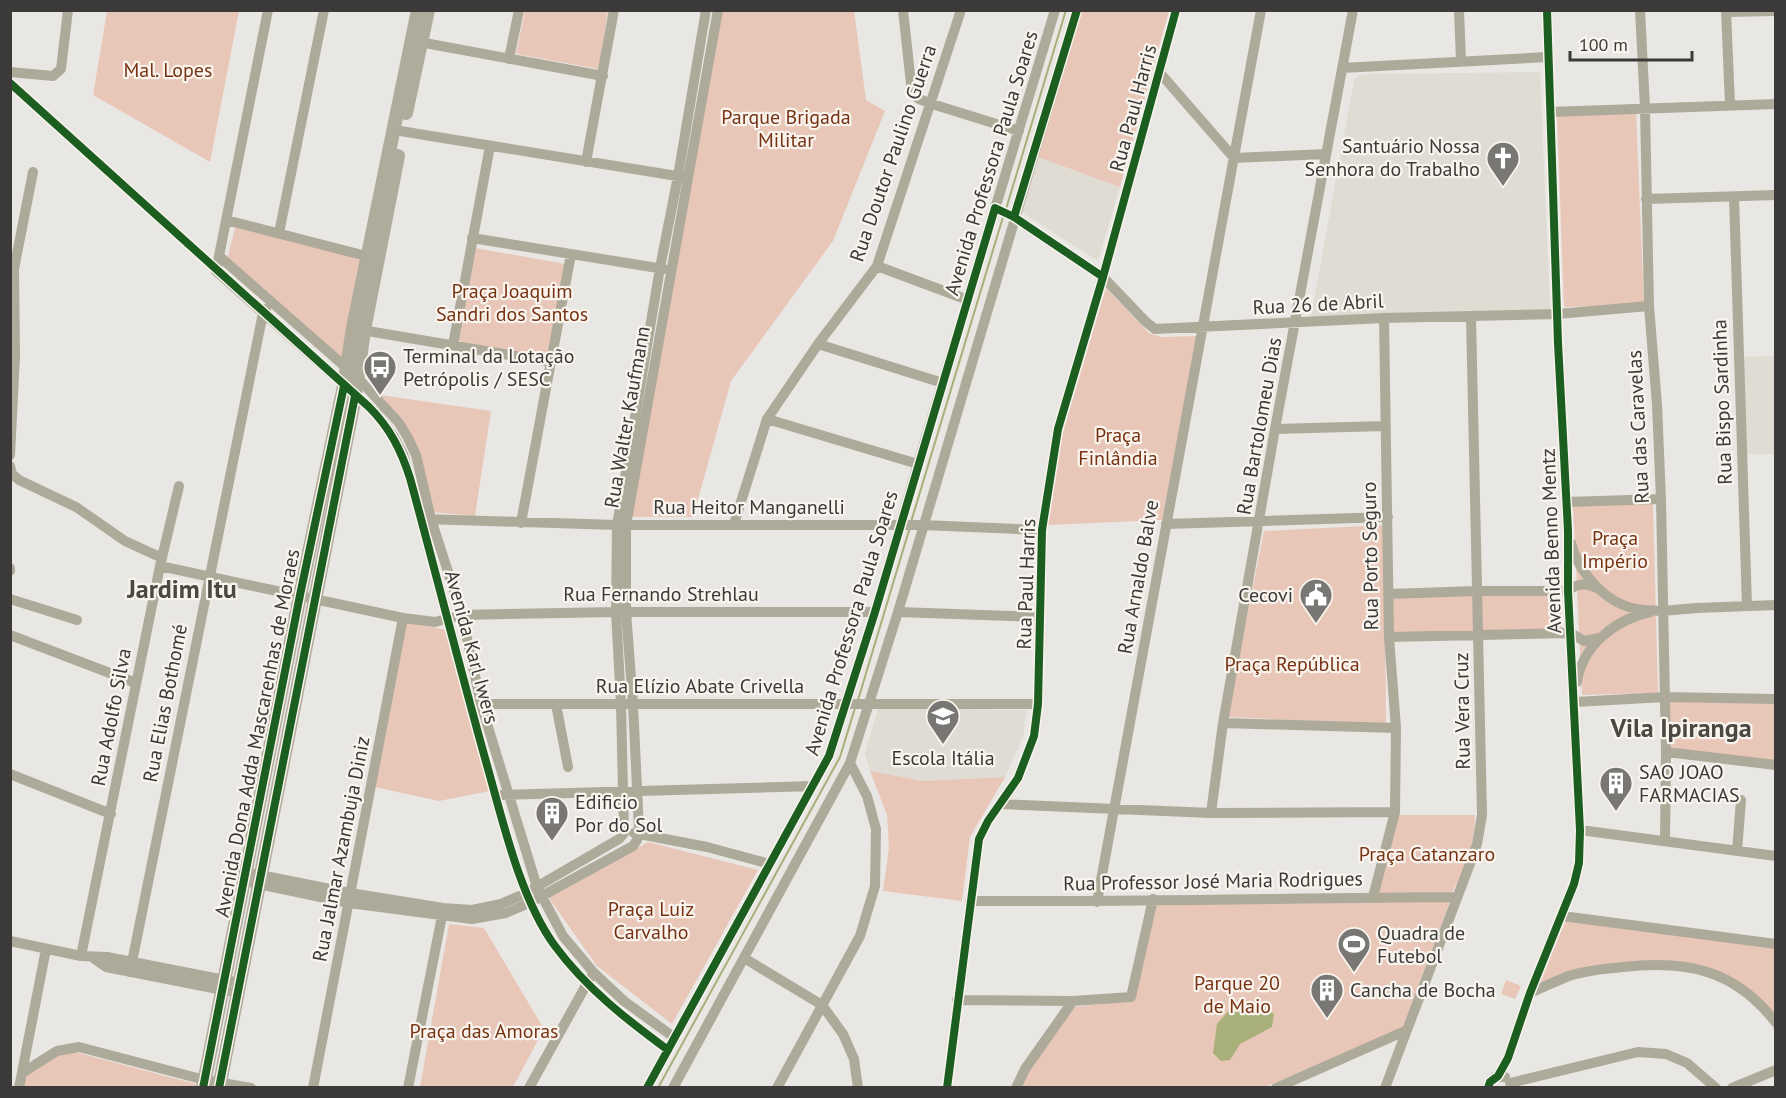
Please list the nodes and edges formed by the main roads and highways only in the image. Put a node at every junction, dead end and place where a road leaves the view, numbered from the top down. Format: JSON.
{"nodes":[{"id":1,"x":418,"y":10,"type":"edge"},
{"id":2,"x":428,"y":10,"type":"edge"},
{"id":3,"x":417,"y":42,"type":"junction"},
{"id":4,"x":358,"y":329,"type":"junction"},
{"id":5,"x":204,"y":1084,"type":"edge"},
{"id":6,"x":220,"y":1085,"type":"edge"}],
"edges":[{"from":1,"to":3,"type":"main road","name":"Avenida Dona Adda Mascarenhas de Moraes"},
{"from":2,"to":3,"type":"main road","name":"Avenida Dona Adda Mascarenhas de Moraes"},
{"from":3,"to":4,"type":"main road","name":"Avenida Dona Adda Mascarenhas de Moraes"},
{"from":4,"to":5,"type":"main road","name":"Avenida Dona Adda Mascarenhas de Moraes"},
{"from":4,"to":6,"type":"main road","name":"Avenida Dona Adda Mascarenhas de Moraes"}]}
